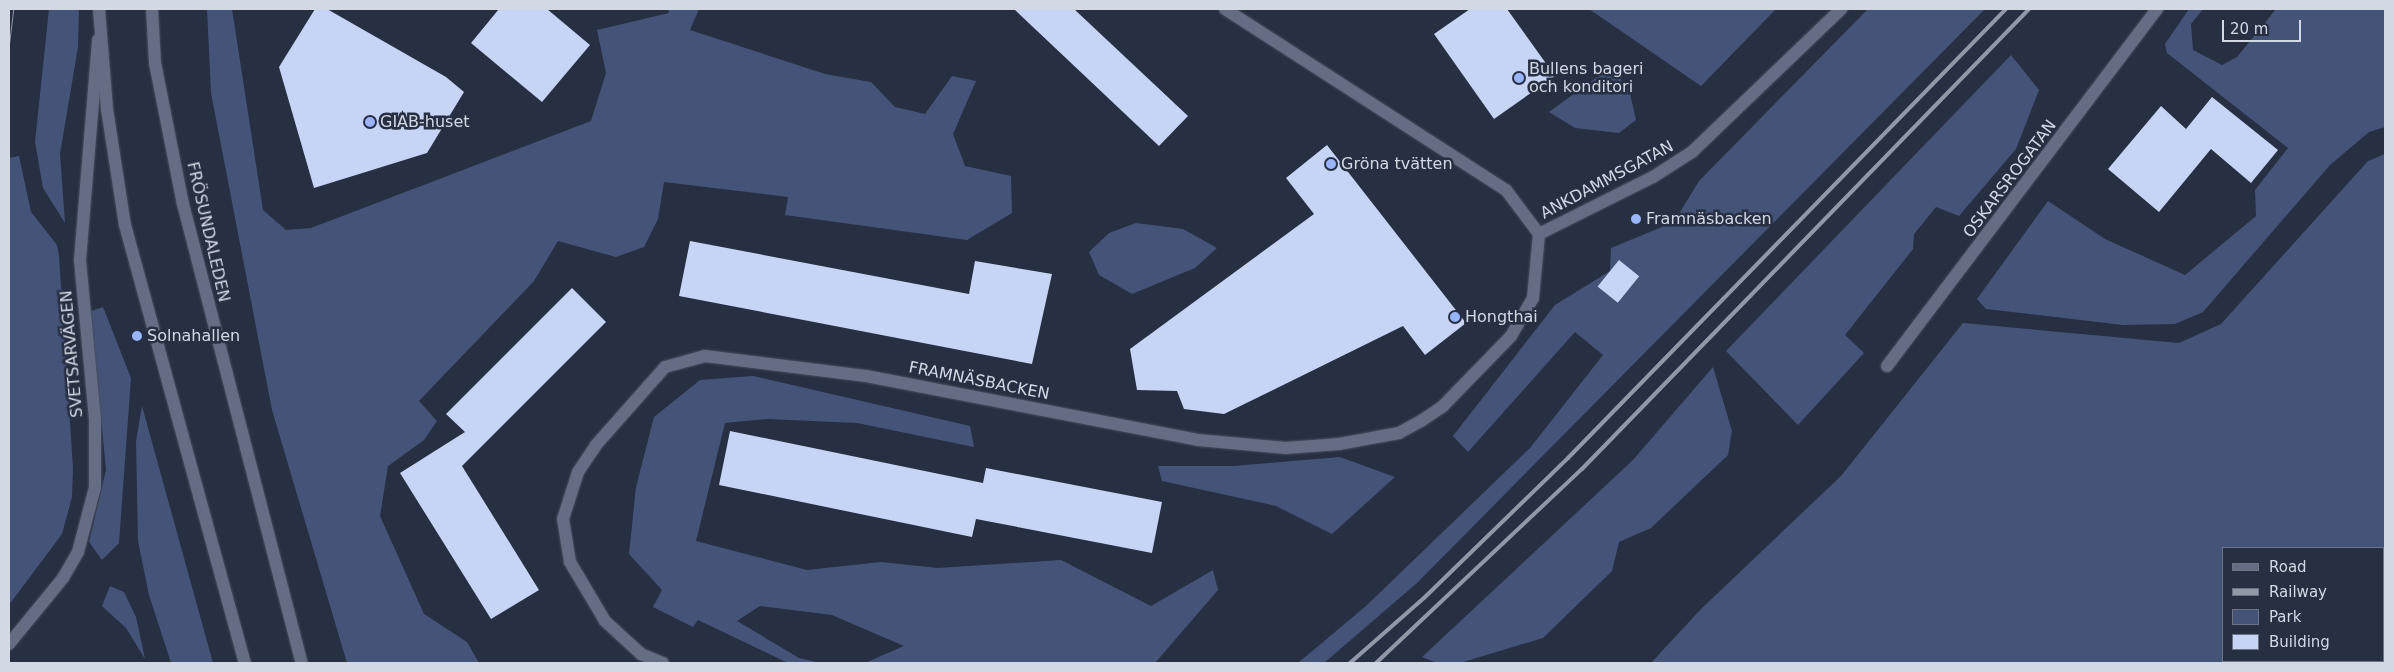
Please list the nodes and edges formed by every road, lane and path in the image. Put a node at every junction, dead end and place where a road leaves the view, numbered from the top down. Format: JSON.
{"nodes":[{"id":1,"x":98,"y":9,"type":"edge"},
{"id":2,"x":152,"y":9,"type":"edge"},
{"id":3,"x":1225,"y":9,"type":"edge"},
{"id":4,"x":1841,"y":9,"type":"edge"},
{"id":5,"x":2157,"y":9,"type":"edge"},
{"id":6,"x":98,"y":37,"type":"junction"},
{"id":7,"x":1539,"y":234,"type":"junction"},
{"id":8,"x":1887,"y":366,"type":"dead end"},
{"id":9,"x":9,"y":644,"type":"edge"},
{"id":10,"x":245,"y":663,"type":"edge"},
{"id":11,"x":302,"y":663,"type":"edge"},
{"id":12,"x":663,"y":663,"type":"edge"}],
"edges":[{"from":1,"to":6,"type":"street"},
{"from":2,"to":11,"type":"street","name":"FRÖSUNDALEDEN"},
{"from":3,"to":7,"type":"street","name":"ANKDAMMSGATAN"},
{"from":4,"to":7,"type":"street","name":"ANKDAMMSGATAN"},
{"from":5,"to":8,"type":"street","name":"OSKARSROGATAN"},
{"from":6,"to":9,"type":"street","name":"SVETSARVÄGEN"},
{"from":6,"to":10,"type":"street"},
{"from":7,"to":12,"type":"street","name":"FRAMNÄSBACKEN"}]}
